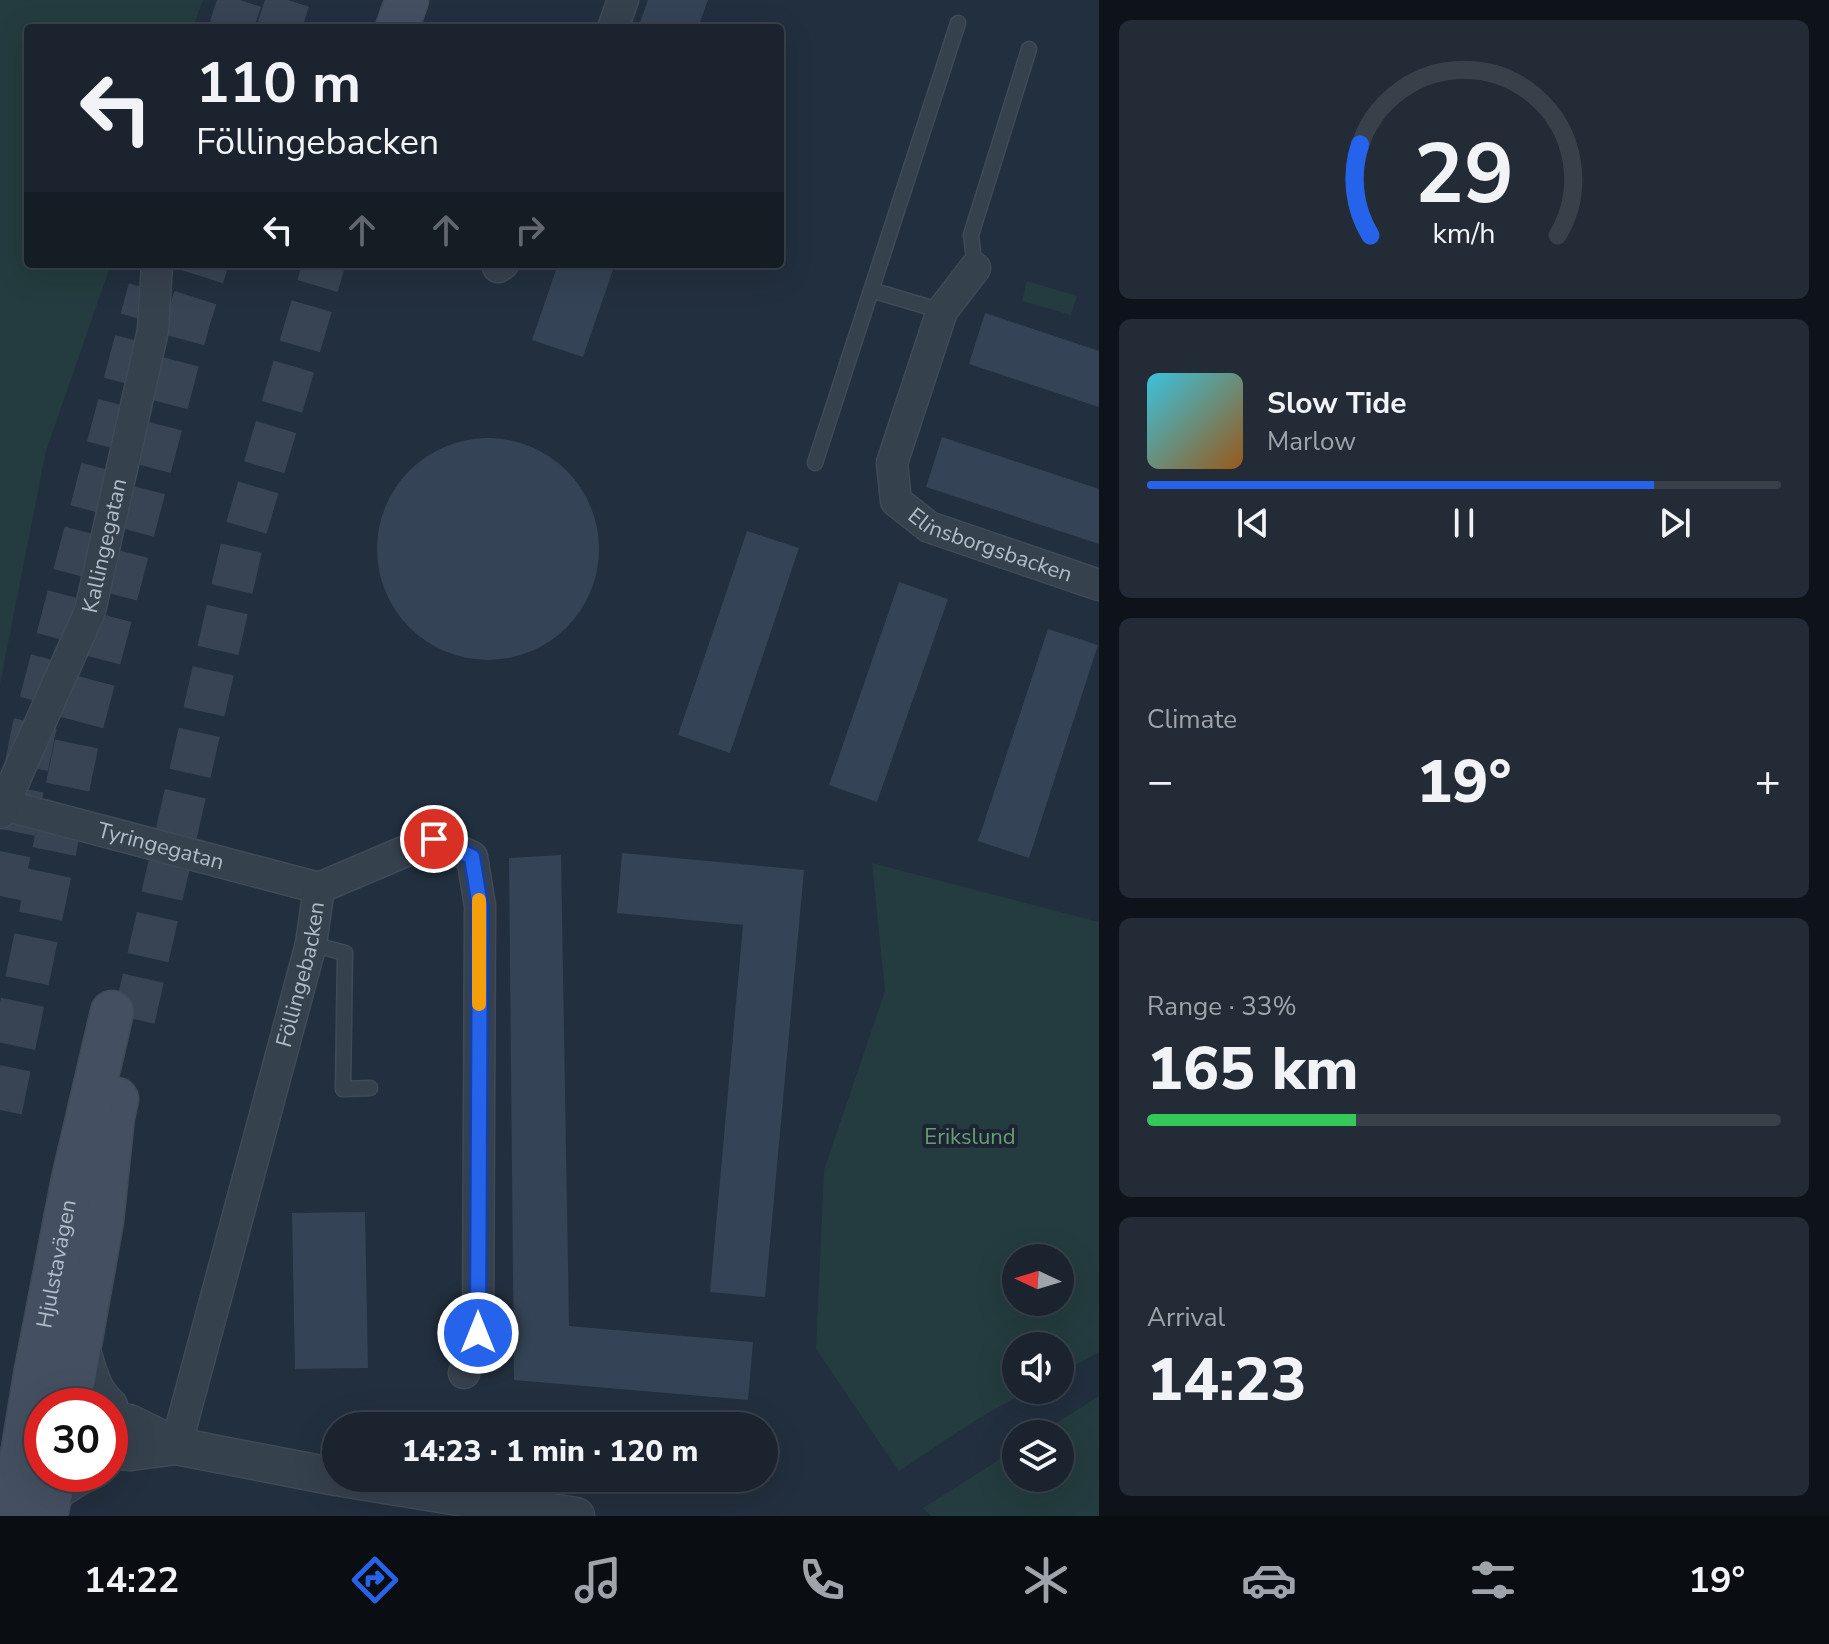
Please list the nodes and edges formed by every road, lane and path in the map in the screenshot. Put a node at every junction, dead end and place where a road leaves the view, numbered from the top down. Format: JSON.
{"nodes":[{"id":1,"x":379,"y":0,"type":"edge"},
{"id":2,"x":407,"y":0,"type":"edge"},
{"id":3,"x":623,"y":0,"type":"edge"},
{"id":4,"x":958,"y":23,"type":"dead end"},
{"id":5,"x":372,"y":24,"type":"edge"},
{"id":6,"x":398,"y":24,"type":"edge"},
{"id":7,"x":614,"y":24,"type":"edge"},
{"id":8,"x":1029,"y":49,"type":"dead end"},
{"id":9,"x":157,"y":268,"type":"edge"},
{"id":10,"x":975,"y":268,"type":"joint"},
{"id":11,"x":871,"y":290,"type":"junction"},
{"id":12,"x":942,"y":311,"type":"junction"},
{"id":13,"x":815,"y":463,"type":"dead end"},
{"id":14,"x":1099,"y":585,"type":"edge"},
{"id":15,"x":2,"y":809,"type":"edge"},
{"id":16,"x":319,"y":888,"type":"junction"},
{"id":17,"x":311,"y":944,"type":"junction"},
{"id":18,"x":370,"y":1088,"type":"dead end"},
{"id":19,"x":80,"y":1344,"type":"junction"},
{"id":20,"x":464,"y":1373,"type":"dead end"},
{"id":21,"x":42,"y":1388,"type":"edge"},
{"id":22,"x":72,"y":1388,"type":"edge"},
{"id":23,"x":94,"y":1388,"type":"edge"},
{"id":24,"x":128,"y":1434,"type":"edge"},
{"id":25,"x":176,"y":1446,"type":"junction"},
{"id":26,"x":24,"y":1472,"type":"edge"},
{"id":27,"x":322,"y":1474,"type":"edge"},
{"id":28,"x":428,"y":1492,"type":"edge"},
{"id":29,"x":12,"y":1516,"type":"edge"},
{"id":30,"x":576,"y":1516,"type":"edge"}],
"edges":[{"from":1,"to":5,"type":"main road"},
{"from":2,"to":6,"type":"main road"},
{"from":3,"to":7,"type":"street"},
{"from":4,"to":11,"type":"lane"},
{"from":8,"to":10,"type":"lane"},
{"from":9,"to":15,"type":"street","name":"Kallingegatan"},
{"from":10,"to":12,"type":"street","name":"Elinsborgsbacken"},
{"from":11,"to":12,"type":"lane"},
{"from":11,"to":13,"type":"lane"},
{"from":12,"to":14,"type":"street","name":"Elinsborgsbacken"},
{"from":15,"to":16,"type":"street","name":"Tyringegatan"},
{"from":16,"to":17,"type":"street","name":"Föllingebacken"},
{"from":16,"to":20,"type":"street","name":"Föllingebacken"},
{"from":17,"to":18,"type":"lane"},
{"from":17,"to":25,"type":"street","name":"Föllingebacken"},
{"from":19,"to":21,"type":"main road","name":"Hjulstavägen"},
{"from":19,"to":22,"type":"main road","name":"Hjulstavägen"},
{"from":19,"to":23,"type":"street"},
{"from":24,"to":25,"type":"street"},
{"from":25,"to":27,"type":"street"},
{"from":26,"to":29,"type":"main road","name":"Hjulstavägen"},
{"from":28,"to":30,"type":"street"}]}
